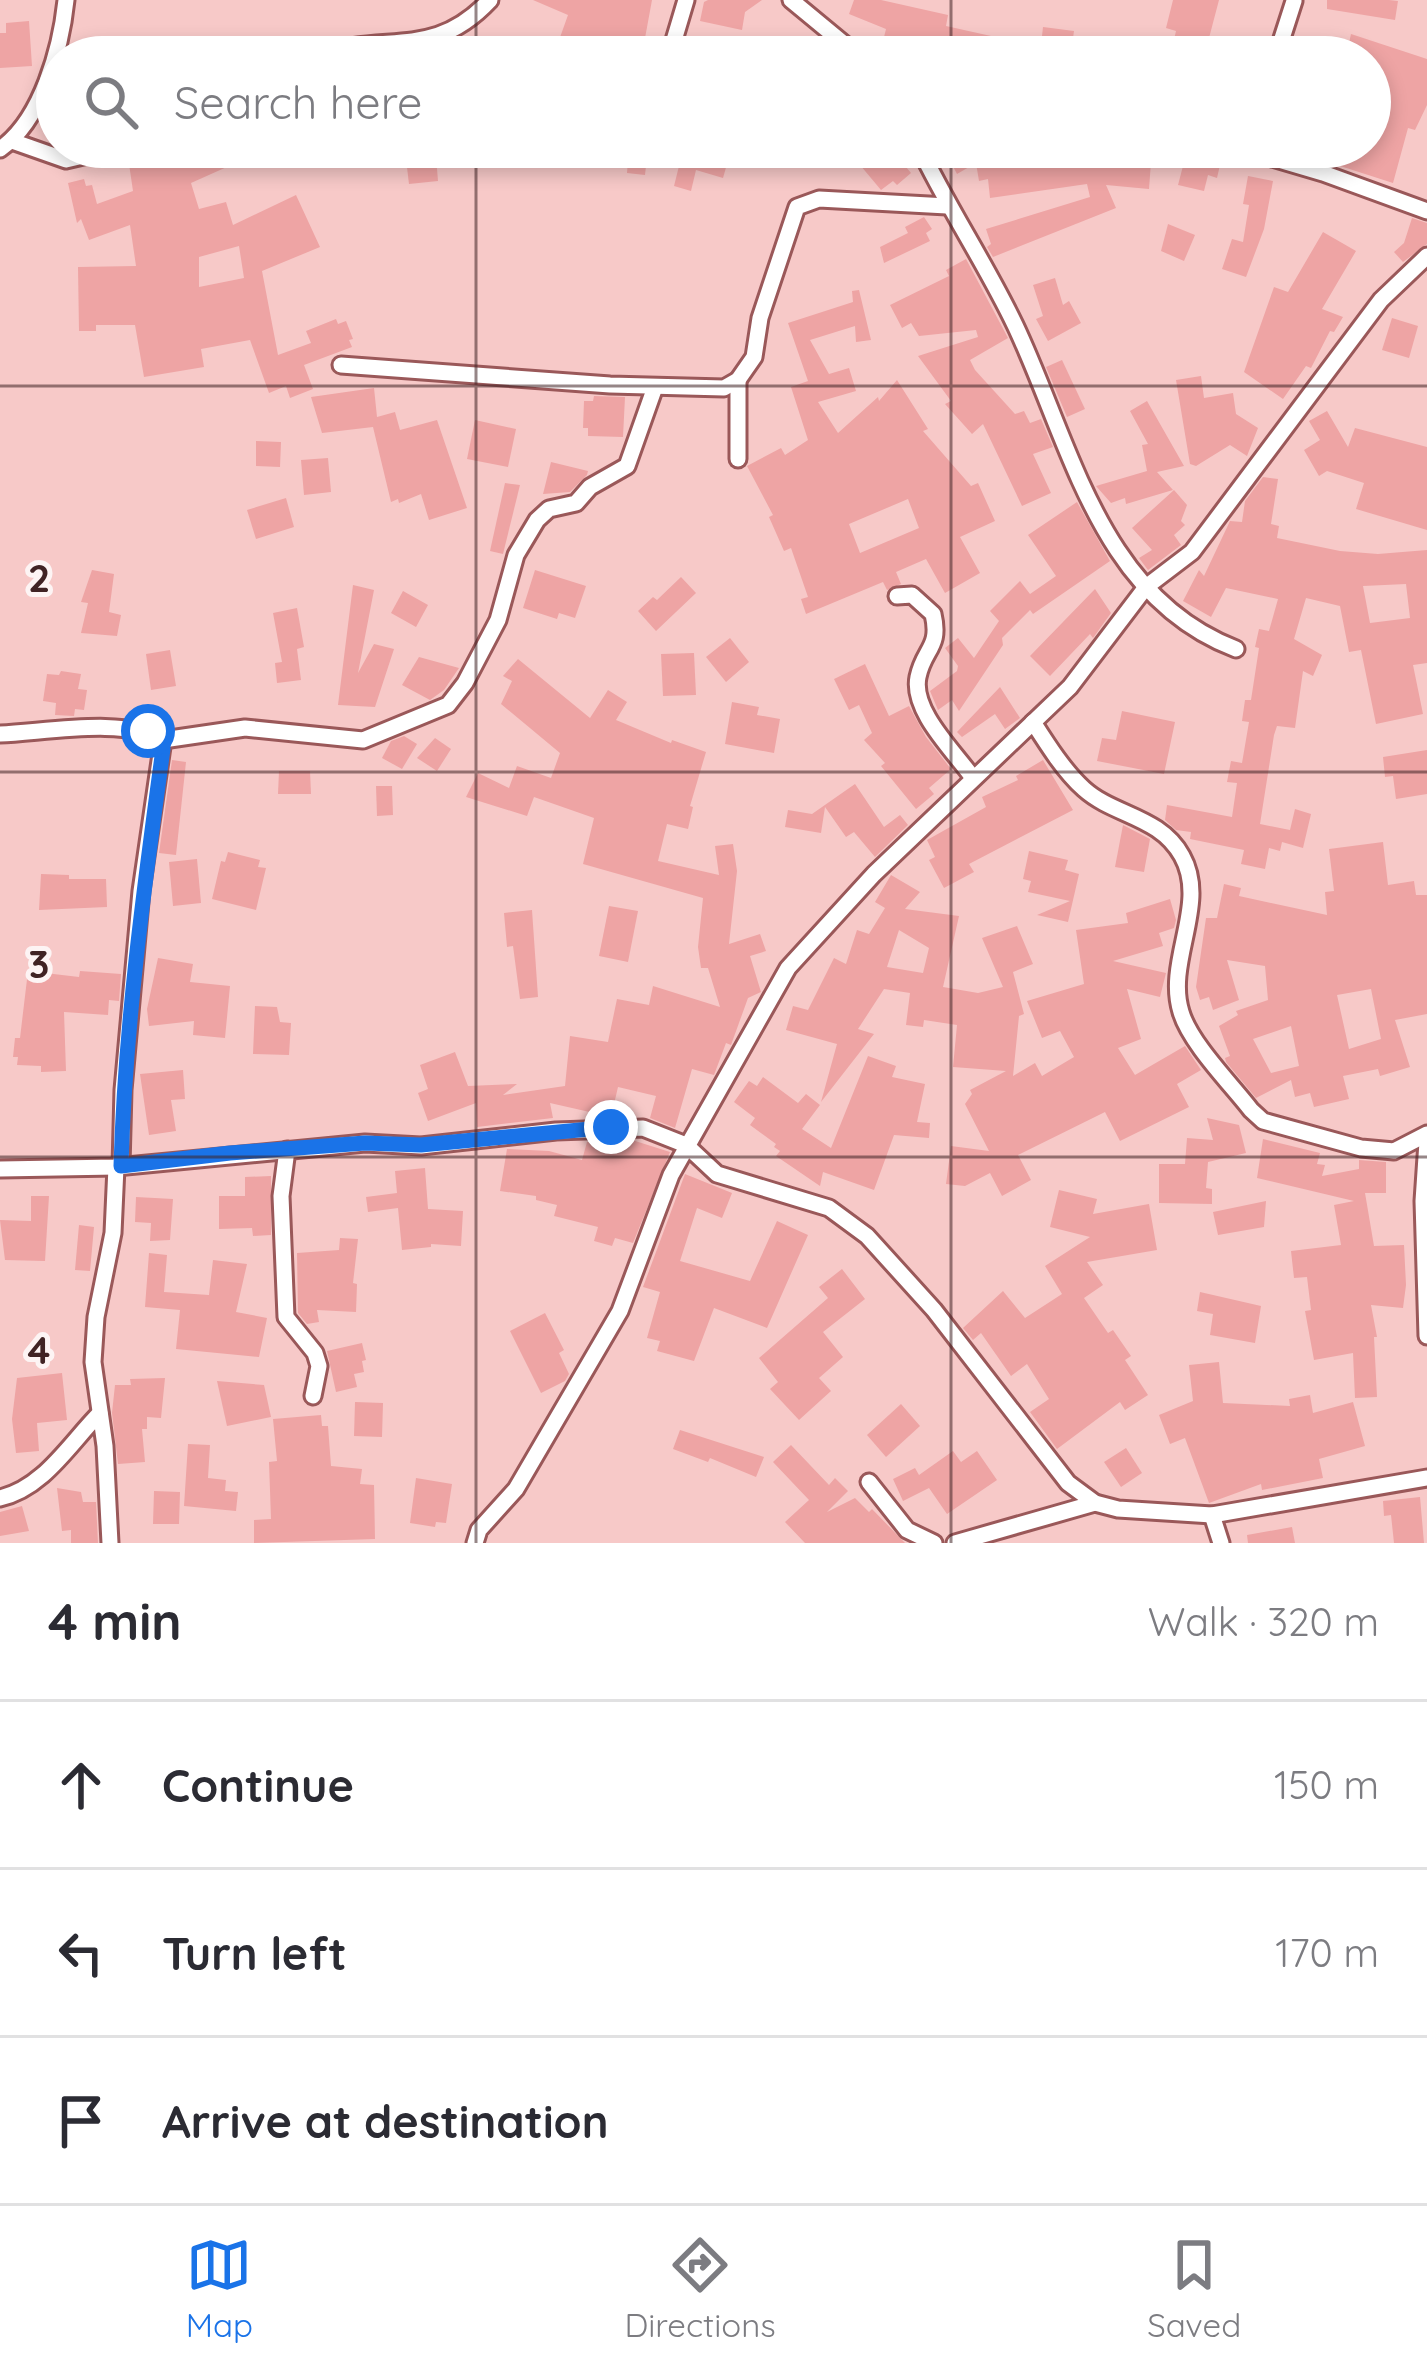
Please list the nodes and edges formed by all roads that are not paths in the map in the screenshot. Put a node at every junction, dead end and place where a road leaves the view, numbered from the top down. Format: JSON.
{"nodes":[{"id":1,"x":66,"y":0,"type":"edge"},
{"id":2,"x":490,"y":0,"type":"edge"},
{"id":3,"x":686,"y":0,"type":"edge"},
{"id":4,"x":791,"y":0,"type":"edge"},
{"id":5,"x":1294,"y":1,"type":"edge"},
{"id":6,"x":62,"y":36,"type":"edge"},
{"id":7,"x":440,"y":36,"type":"edge"},
{"id":8,"x":675,"y":36,"type":"edge"},
{"id":9,"x":835,"y":36,"type":"edge"},
{"id":10,"x":1283,"y":36,"type":"edge"},
{"id":11,"x":36,"y":99,"type":"edge"},
{"id":12,"x":6,"y":145,"type":"edge"},
{"id":13,"x":36,"y":152,"type":"edge"},
{"id":14,"x":929,"y":168,"type":"edge"},
{"id":15,"x":1306,"y":168,"type":"edge"},
{"id":16,"x":947,"y":206,"type":"junction"},
{"id":17,"x":1427,"y":211,"type":"edge"},
{"id":18,"x":1427,"y":256,"type":"edge"},
{"id":19,"x":341,"y":365,"type":"dead end"},
{"id":20,"x":738,"y":380,"type":"junction"},
{"id":21,"x":655,"y":387,"type":"junction"},
{"id":22,"x":738,"y":459,"type":"dead end"},
{"id":23,"x":1146,"y":587,"type":"junction"},
{"id":24,"x":897,"y":596,"type":"dead end"},
{"id":25,"x":1236,"y":649,"type":"dead end"},
{"id":26,"x":1033,"y":722,"type":"junction"},
{"id":27,"x":0,"y":734,"type":"edge"},
{"id":28,"x":163,"y":740,"type":"junction"},
{"id":29,"x":973,"y":778,"type":"junction"},
{"id":30,"x":1427,"y":1138,"type":"edge"},
{"id":31,"x":686,"y":1145,"type":"junction"},
{"id":32,"x":287,"y":1150,"type":"junction"},
{"id":33,"x":118,"y":1166,"type":"junction"},
{"id":34,"x":0,"y":1169,"type":"edge"},
{"id":35,"x":1427,"y":1336,"type":"edge"},
{"id":36,"x":313,"y":1396,"type":"dead end"},
{"id":37,"x":100,"y":1413,"type":"junction"},
{"id":38,"x":1427,"y":1478,"type":"edge"},
{"id":39,"x":869,"y":1482,"type":"dead end"},
{"id":40,"x":0,"y":1498,"type":"edge"},
{"id":41,"x":1095,"y":1503,"type":"junction"},
{"id":42,"x":1212,"y":1515,"type":"junction"},
{"id":43,"x":110,"y":1543,"type":"edge"},
{"id":44,"x":475,"y":1543,"type":"edge"},
{"id":45,"x":934,"y":1543,"type":"edge"},
{"id":46,"x":955,"y":1543,"type":"edge"},
{"id":47,"x":1221,"y":1543,"type":"edge"}],
"edges":[{"from":1,"to":6,"type":"street"},
{"from":2,"to":7,"type":"street"},
{"from":3,"to":8,"type":"street"},
{"from":4,"to":9,"type":"street"},
{"from":5,"to":10,"type":"street"},
{"from":11,"to":12,"type":"street"},
{"from":12,"to":13,"type":"street"},
{"from":14,"to":16,"type":"street"},
{"from":15,"to":17,"type":"street"},
{"from":16,"to":20,"type":"street"},
{"from":16,"to":23,"type":"street"},
{"from":18,"to":23,"type":"street"},
{"from":19,"to":21,"type":"street"},
{"from":20,"to":21,"type":"street"},
{"from":20,"to":22,"type":"street"},
{"from":21,"to":28,"type":"street"},
{"from":23,"to":25,"type":"street"},
{"from":23,"to":26,"type":"street"},
{"from":24,"to":29,"type":"street"},
{"from":26,"to":29,"type":"street"},
{"from":26,"to":30,"type":"street"},
{"from":27,"to":28,"type":"street"},
{"from":28,"to":33,"type":"street"},
{"from":29,"to":31,"type":"street"},
{"from":30,"to":35,"type":"street"},
{"from":31,"to":32,"type":"street"},
{"from":31,"to":41,"type":"street"},
{"from":31,"to":44,"type":"street"},
{"from":32,"to":33,"type":"street"},
{"from":32,"to":36,"type":"street"},
{"from":33,"to":34,"type":"street"},
{"from":33,"to":37,"type":"street"},
{"from":37,"to":40,"type":"street"},
{"from":37,"to":43,"type":"street"},
{"from":38,"to":42,"type":"street"},
{"from":39,"to":45,"type":"street"},
{"from":41,"to":42,"type":"street"},
{"from":41,"to":46,"type":"street"},
{"from":42,"to":47,"type":"street"}]}
